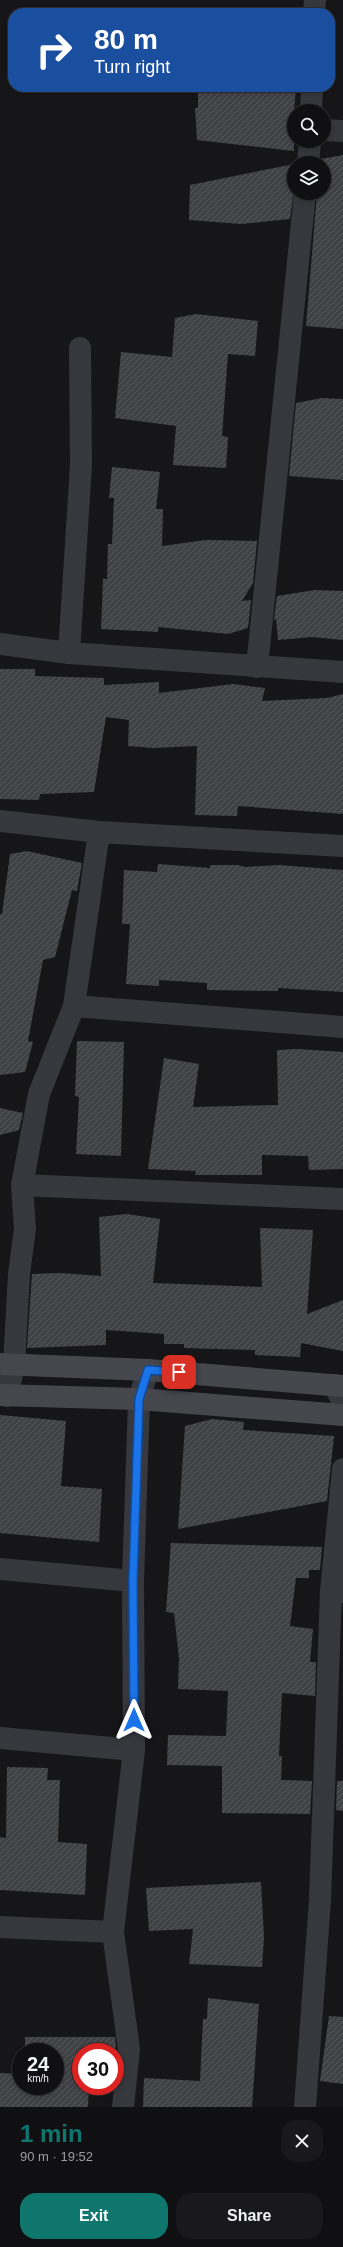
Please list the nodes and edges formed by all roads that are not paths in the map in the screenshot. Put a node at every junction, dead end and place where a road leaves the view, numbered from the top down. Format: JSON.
{"nodes":[{"id":1,"x":312,"y":92,"type":"edge"},
{"id":2,"x":312,"y":104,"type":"edge"},
{"id":3,"x":331,"y":131,"type":"edge"},
{"id":4,"x":343,"y":132,"type":"edge"},
{"id":5,"x":304,"y":200,"type":"edge"},
{"id":6,"x":80,"y":348,"type":"dead end"},
{"id":7,"x":0,"y":644,"type":"edge"},
{"id":8,"x":69,"y":653,"type":"junction"},
{"id":9,"x":258,"y":666,"type":"junction"},
{"id":10,"x":343,"y":672,"type":"edge"},
{"id":11,"x":0,"y":821,"type":"edge"},
{"id":12,"x":99,"y":832,"type":"junction"},
{"id":13,"x":343,"y":846,"type":"edge"},
{"id":14,"x":74,"y":1006,"type":"junction"},
{"id":15,"x":343,"y":1027,"type":"edge"},
{"id":16,"x":22,"y":1185,"type":"junction"},
{"id":17,"x":343,"y":1199,"type":"edge"},
{"id":18,"x":7,"y":1364,"type":"edge"},
{"id":19,"x":148,"y":1370,"type":"junction"},
{"id":20,"x":340,"y":1391,"type":"edge"},
{"id":21,"x":3,"y":1395,"type":"edge"},
{"id":22,"x":139,"y":1399,"type":"junction"},
{"id":23,"x":343,"y":1415,"type":"edge"},
{"id":24,"x":343,"y":1469,"type":"edge"},
{"id":25,"x":0,"y":1569,"type":"edge"},
{"id":26,"x":133,"y":1581,"type":"junction"},
{"id":27,"x":337,"y":1591,"type":"edge"},
{"id":28,"x":0,"y":1738,"type":"edge"},
{"id":29,"x":134,"y":1750,"type":"junction"},
{"id":30,"x":0,"y":1927,"type":"edge"},
{"id":31,"x":113,"y":1932,"type":"junction"},
{"id":32,"x":124,"y":2107,"type":"edge"},
{"id":33,"x":305,"y":2107,"type":"edge"}],
"edges":[{"from":1,"to":2,"type":"street"},
{"from":3,"to":4,"type":"street"},
{"from":5,"to":9,"type":"street"},
{"from":6,"to":8,"type":"street"},
{"from":7,"to":8,"type":"street"},
{"from":8,"to":9,"type":"street"},
{"from":9,"to":10,"type":"street"},
{"from":11,"to":12,"type":"street"},
{"from":12,"to":13,"type":"street"},
{"from":12,"to":14,"type":"street"},
{"from":14,"to":15,"type":"street"},
{"from":14,"to":16,"type":"street"},
{"from":16,"to":17,"type":"street"},
{"from":16,"to":18,"type":"street"},
{"from":18,"to":19,"type":"street"},
{"from":18,"to":21,"type":"street"},
{"from":19,"to":20,"type":"street"},
{"from":19,"to":22,"type":"street"},
{"from":21,"to":22,"type":"street"},
{"from":22,"to":23,"type":"street"},
{"from":22,"to":26,"type":"street"},
{"from":24,"to":27,"type":"street"},
{"from":25,"to":26,"type":"street"},
{"from":26,"to":29,"type":"street"},
{"from":27,"to":33,"type":"street"},
{"from":28,"to":29,"type":"street"},
{"from":29,"to":31,"type":"street"},
{"from":30,"to":31,"type":"street"},
{"from":31,"to":32,"type":"street"}]}
